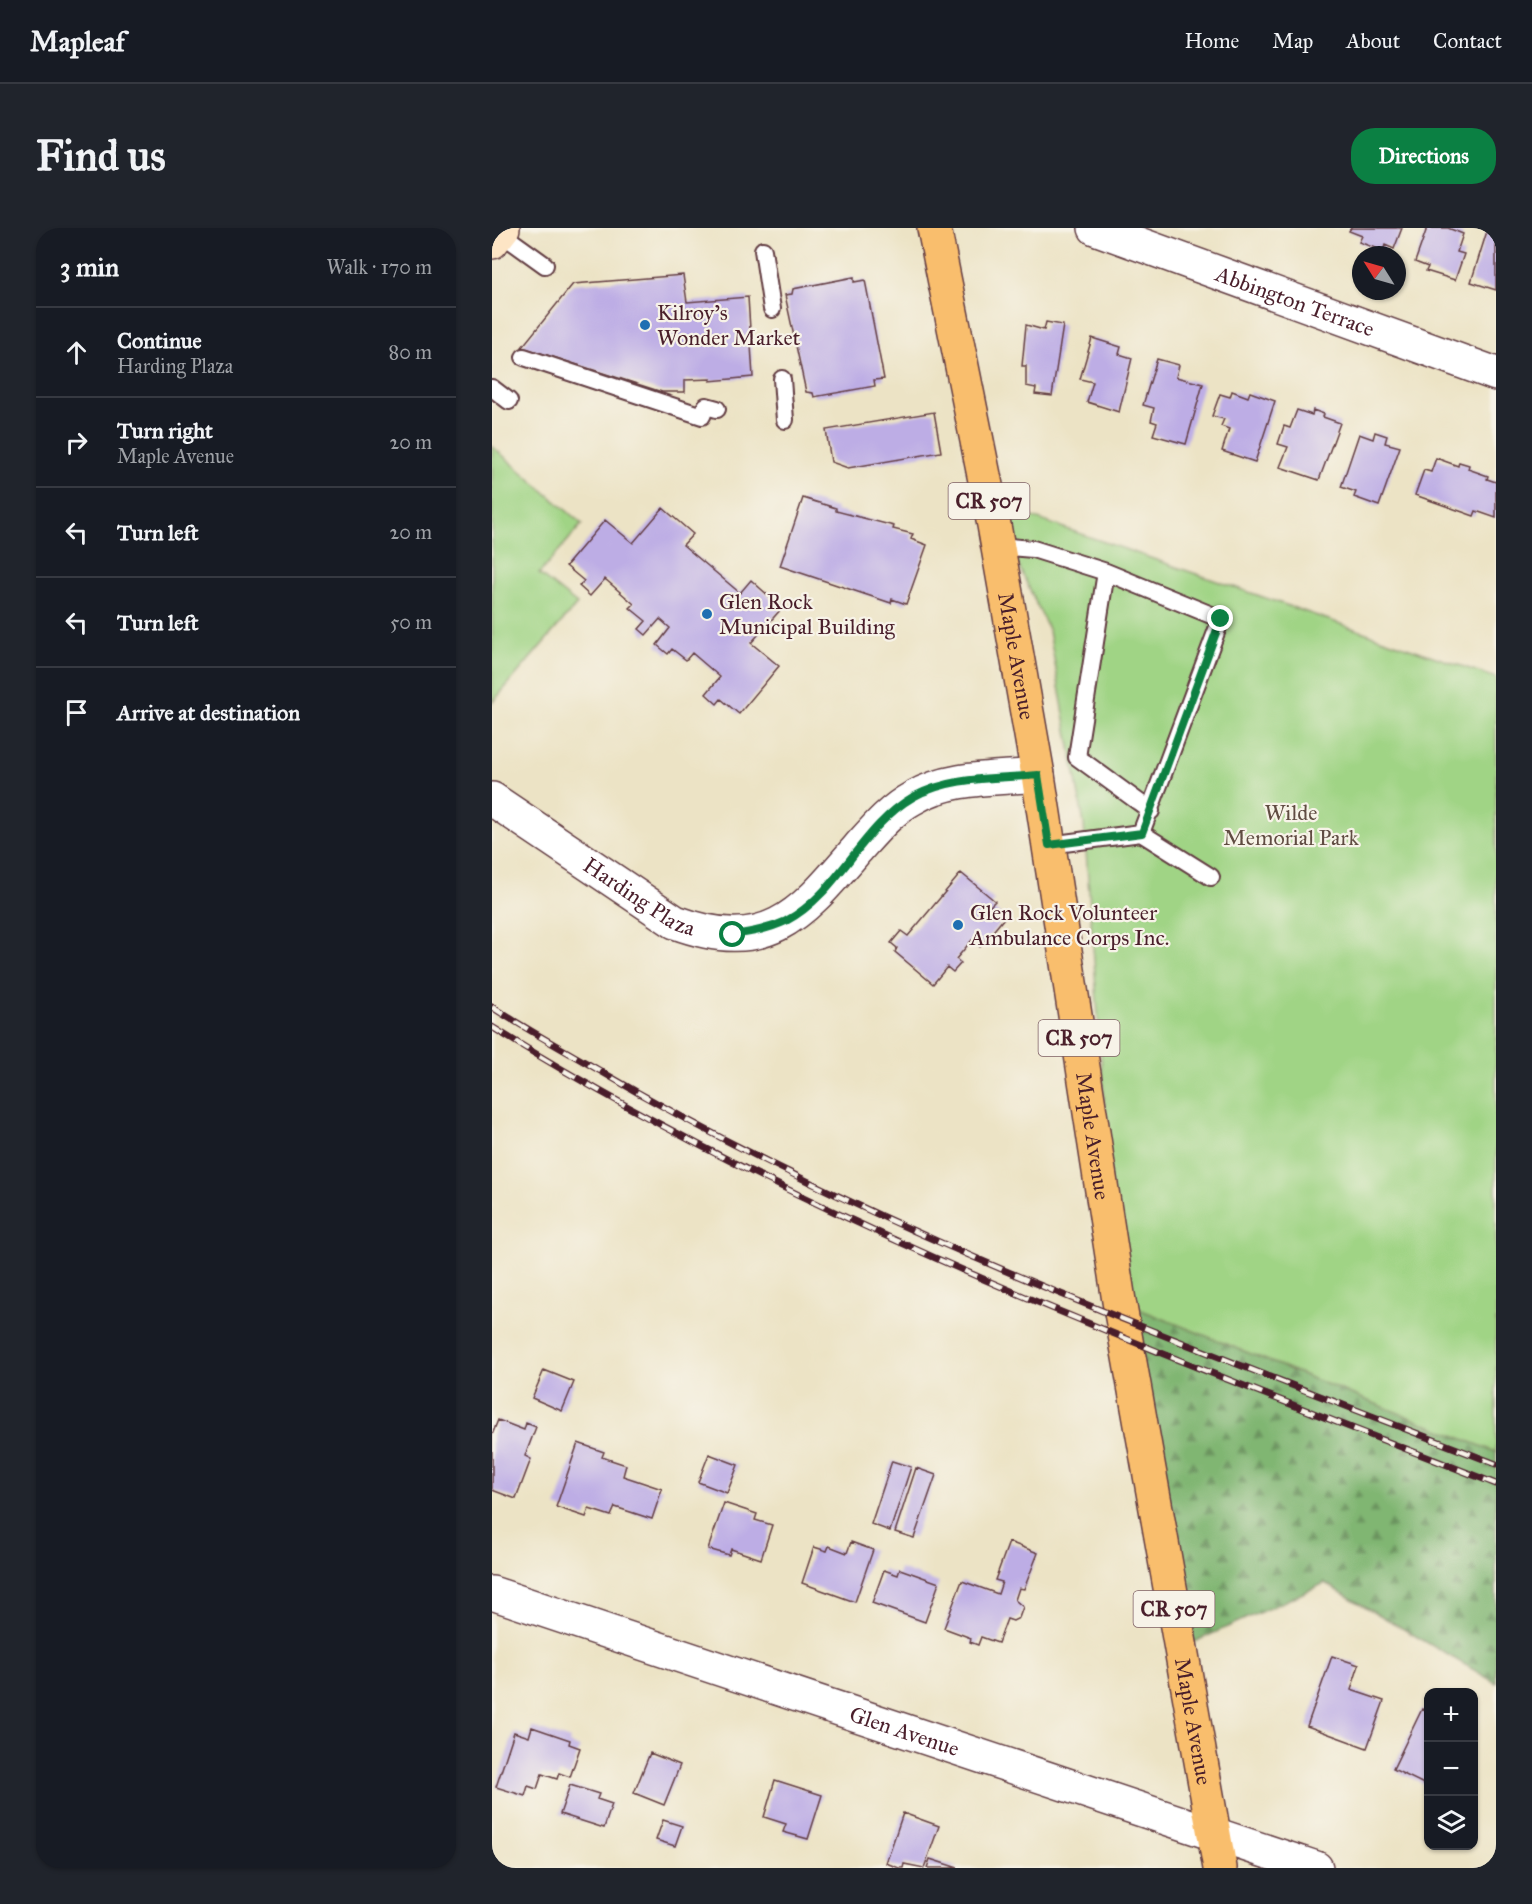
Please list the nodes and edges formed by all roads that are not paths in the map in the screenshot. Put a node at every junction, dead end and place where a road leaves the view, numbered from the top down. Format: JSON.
{"nodes":[{"id":1,"x":934,"y":228,"type":"edge"},
{"id":2,"x":1095,"y":228,"type":"edge"},
{"id":3,"x":496,"y":237,"type":"edge"},
{"id":4,"x":763,"y":250,"type":"dead end"},
{"id":5,"x":545,"y":265,"type":"dead end"},
{"id":6,"x":772,"y":309,"type":"dead end"},
{"id":7,"x":524,"y":357,"type":"dead end"},
{"id":8,"x":1496,"y":374,"type":"edge"},
{"id":9,"x":782,"y":379,"type":"dead end"},
{"id":10,"x":492,"y":388,"type":"edge"},
{"id":11,"x":509,"y":401,"type":"dead end"},
{"id":12,"x":717,"y":409,"type":"dead end"},
{"id":13,"x":785,"y":420,"type":"dead end"},
{"id":14,"x":997,"y":546,"type":"junction"},
{"id":15,"x":1106,"y":572,"type":"junction"},
{"id":16,"x":1038,"y":775,"type":"junction"},
{"id":17,"x":492,"y":799,"type":"edge"},
{"id":18,"x":1151,"y":811,"type":"junction"},
{"id":19,"x":1142,"y":833,"type":"junction"},
{"id":20,"x":1049,"y":845,"type":"junction"},
{"id":21,"x":1211,"y":877,"type":"dead end"},
{"id":22,"x":492,"y":1593,"type":"edge"},
{"id":23,"x":1214,"y":1834,"type":"junction"},
{"id":24,"x":1220,"y":1868,"type":"edge"},
{"id":25,"x":1316,"y":1868,"type":"edge"}],
"edges":[{"from":1,"to":14,"type":"main road","name":"Maple Avenue","number":"CR 507"},
{"from":2,"to":8,"type":"street","name":"Abbington Terrace"},
{"from":3,"to":5,"type":"lane"},
{"from":4,"to":6,"type":"lane"},
{"from":7,"to":12,"type":"lane"},
{"from":9,"to":13,"type":"lane"},
{"from":10,"to":11,"type":"lane"},
{"from":14,"to":15,"type":"lane"},
{"from":14,"to":16,"type":"main road","name":"Maple Avenue","number":"CR 507"},
{"from":15,"to":18,"type":"lane"},
{"from":15,"to":18,"type":"lane"},
{"from":16,"to":17,"type":"street","name":"Harding Plaza"},
{"from":16,"to":20,"type":"main road","name":"Maple Avenue","number":"CR 507"},
{"from":18,"to":19,"type":"lane"},
{"from":19,"to":20,"type":"lane"},
{"from":19,"to":21,"type":"lane"},
{"from":20,"to":23,"type":"main road","name":"Maple Avenue","number":"CR 507"},
{"from":22,"to":23,"type":"street","name":"Glen Avenue"},
{"from":23,"to":24,"type":"main road","name":"Maple Avenue","number":"CR 507"},
{"from":23,"to":25,"type":"street","name":"Glen Avenue"}]}
